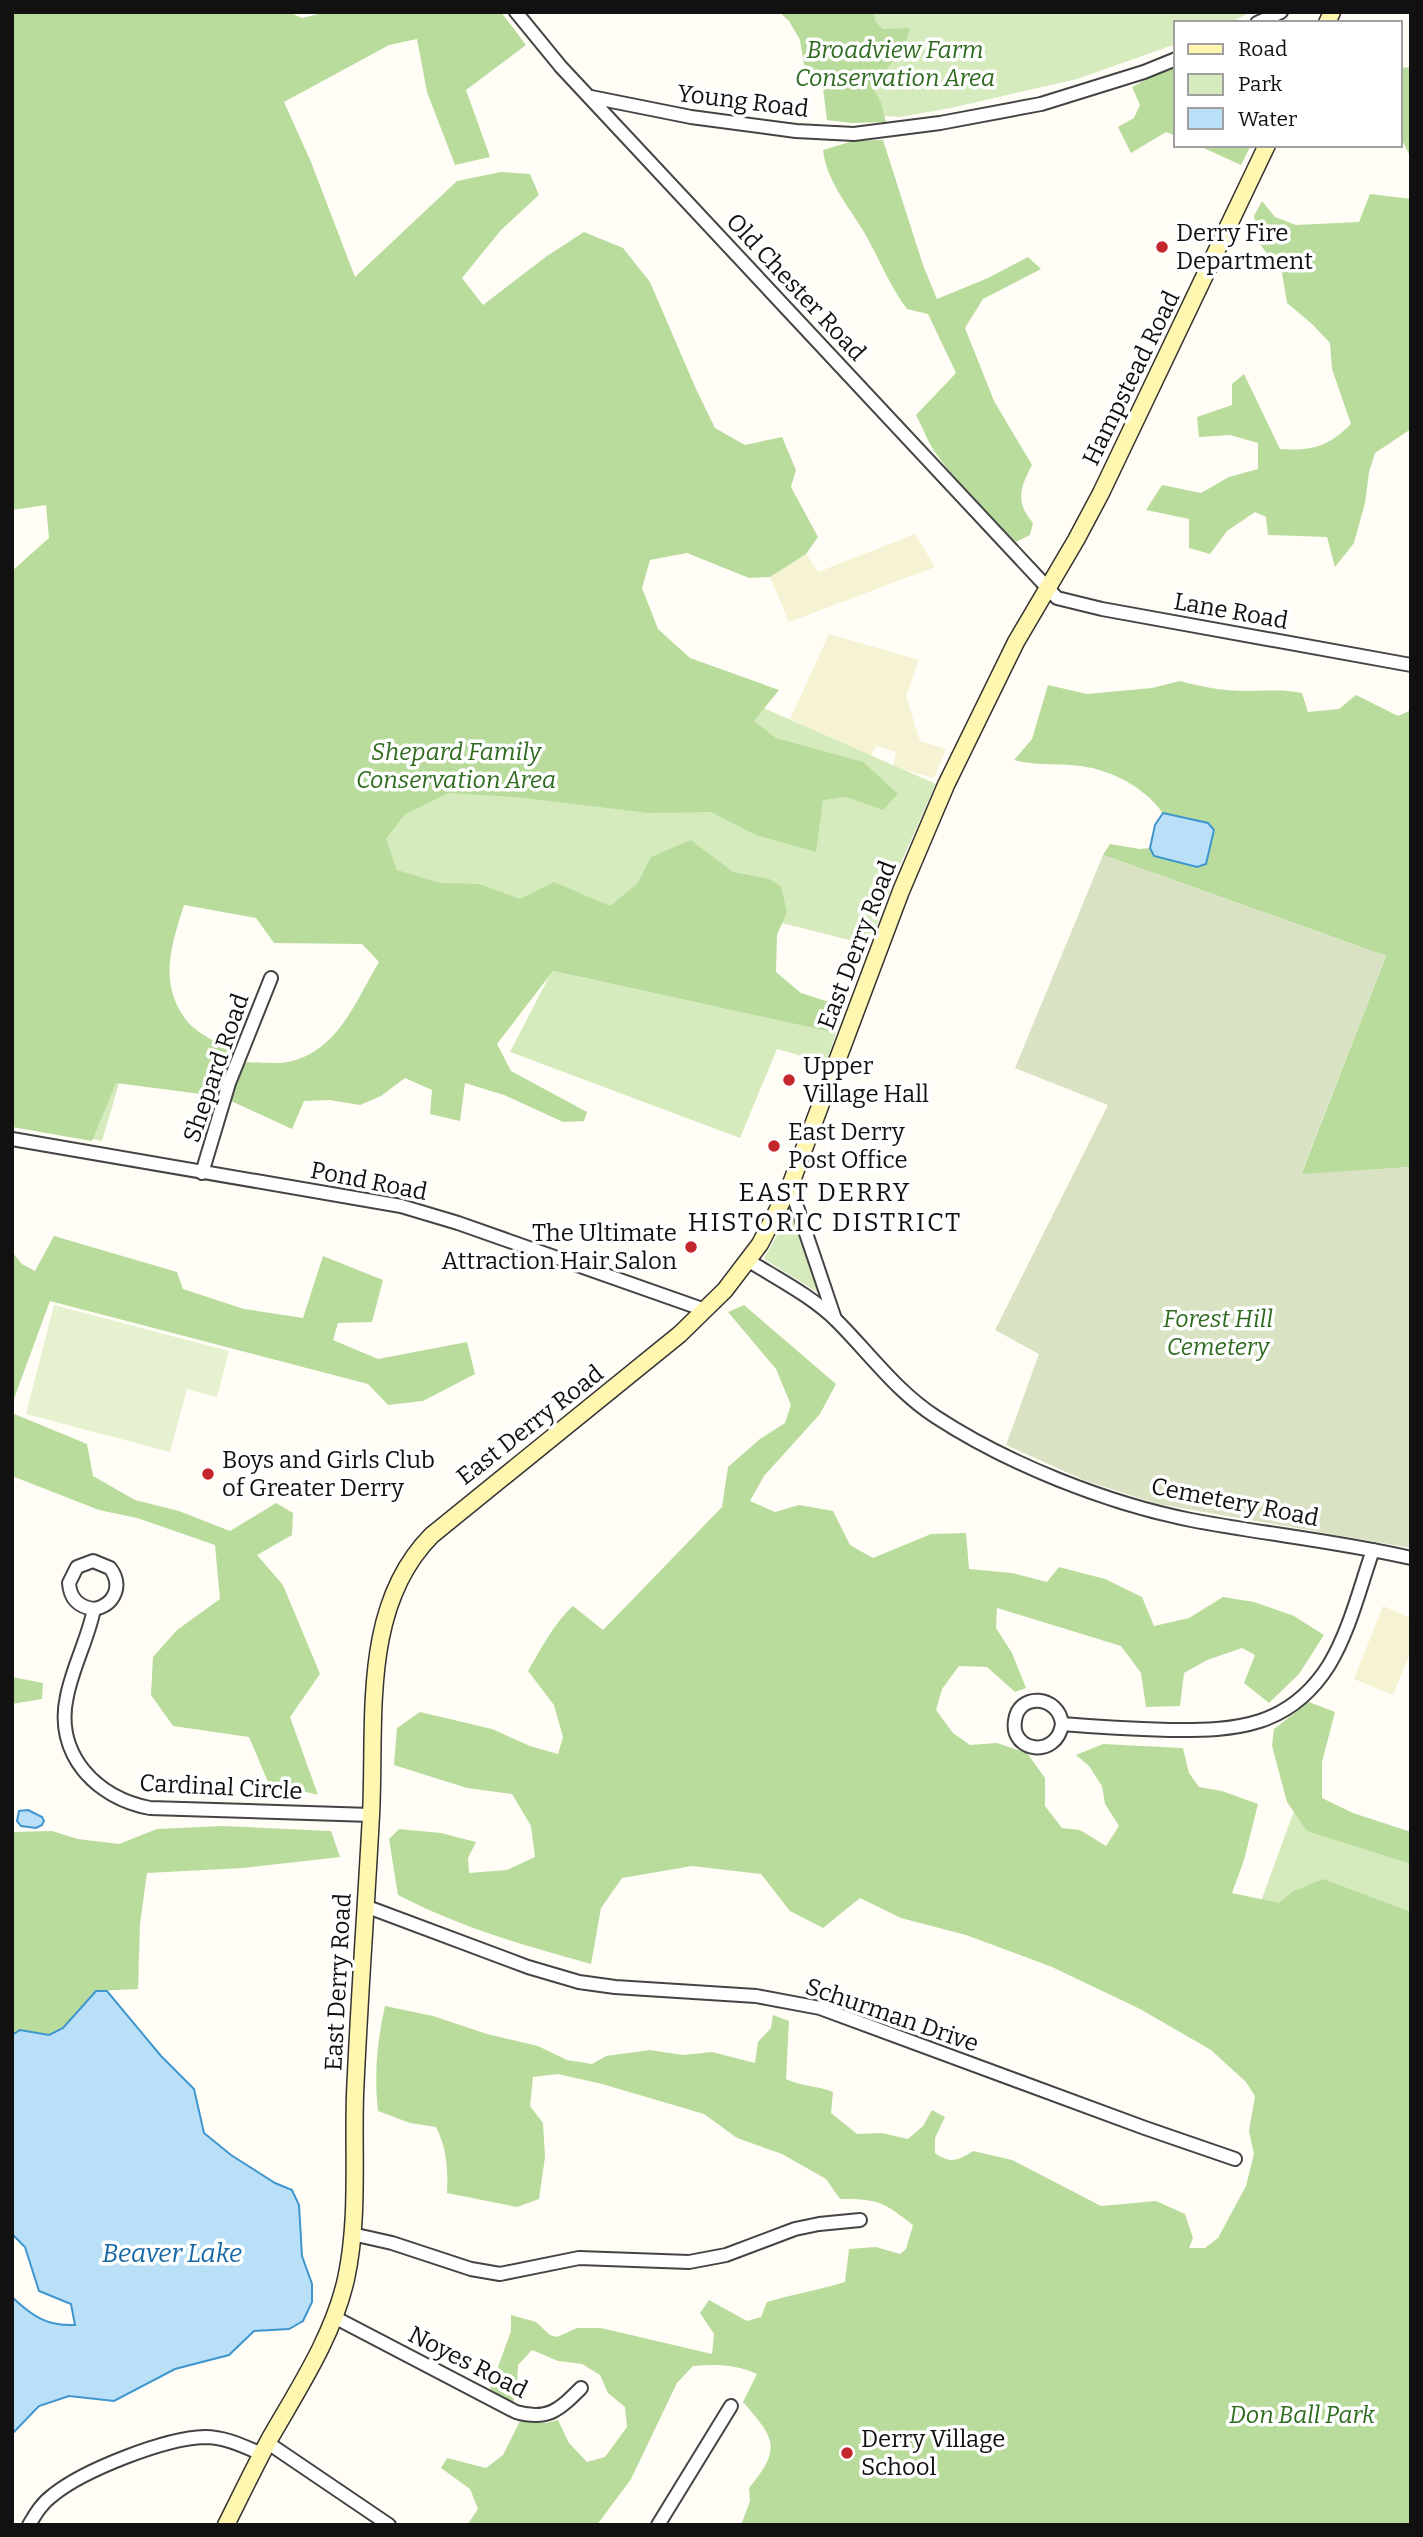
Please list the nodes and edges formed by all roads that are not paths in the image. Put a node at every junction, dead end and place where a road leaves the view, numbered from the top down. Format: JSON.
{"nodes":[{"id":1,"x":516,"y":12,"type":"edge"},
{"id":2,"x":1281,"y":12,"type":"edge"},
{"id":3,"x":1261,"y":21,"type":"edge"},
{"id":4,"x":1174,"y":60,"type":"edge"},
{"id":5,"x":590,"y":97,"type":"junction"},
{"id":6,"x":1266,"y":147,"type":"edge"},
{"id":7,"x":1047,"y":589,"type":"junction"},
{"id":8,"x":1411,"y":665,"type":"edge"},
{"id":9,"x":271,"y":978,"type":"dead end"},
{"id":10,"x":12,"y":1139,"type":"edge"},
{"id":11,"x":202,"y":1173,"type":"junction"},
{"id":12,"x":790,"y":1186,"type":"junction"},
{"id":13,"x":749,"y":1261,"type":"junction"},
{"id":14,"x":705,"y":1310,"type":"junction"},
{"id":15,"x":835,"y":1319,"type":"junction"},
{"id":16,"x":1373,"y":1550,"type":"junction"},
{"id":17,"x":1411,"y":1558,"type":"edge"},
{"id":18,"x":94,"y":1609,"type":"dead end"},
{"id":19,"x":1062,"y":1724,"type":"dead end"},
{"id":20,"x":371,"y":1815,"type":"junction"},
{"id":21,"x":365,"y":1906,"type":"junction"},
{"id":22,"x":1236,"y":2158,"type":"dead end"},
{"id":23,"x":860,"y":2220,"type":"dead end"},
{"id":24,"x":352,"y":2234,"type":"junction"},
{"id":25,"x":334,"y":2317,"type":"junction"},
{"id":26,"x":581,"y":2388,"type":"dead end"},
{"id":27,"x":731,"y":2406,"type":"dead end"},
{"id":28,"x":265,"y":2449,"type":"junction"},
{"id":29,"x":29,"y":2525,"type":"edge"},
{"id":30,"x":226,"y":2525,"type":"edge"},
{"id":31,"x":389,"y":2525,"type":"edge"},
{"id":32,"x":658,"y":2525,"type":"edge"}],
"edges":[{"from":1,"to":5,"type":"street","name":"Old Chester Road"},
{"from":2,"to":3,"type":"street"},
{"from":4,"to":5,"type":"street","name":"Young Road"},
{"from":5,"to":7,"type":"street","name":"Old Chester Road"},
{"from":6,"to":7,"type":"street","name":"Hampstead Road"},
{"from":7,"to":8,"type":"street","name":"Lane Road"},
{"from":7,"to":12,"type":"street","name":"East Derry Road"},
{"from":9,"to":11,"type":"street","name":"Shepard Road"},
{"from":10,"to":11,"type":"street","name":"Pond Road"},
{"from":11,"to":14,"type":"street","name":"Pond Road"},
{"from":12,"to":13,"type":"street","name":"East Derry Road"},
{"from":12,"to":15,"type":"street"},
{"from":13,"to":14,"type":"street","name":"East Derry Road"},
{"from":13,"to":15,"type":"street","name":"Cemetery Road"},
{"from":14,"to":20,"type":"street","name":"East Derry Road"},
{"from":15,"to":16,"type":"street","name":"Cemetery Road"},
{"from":16,"to":17,"type":"street","name":"Cemetery Road"},
{"from":16,"to":19,"type":"street"},
{"from":18,"to":20,"type":"street","name":"Cardinal Circle"},
{"from":20,"to":21,"type":"street","name":"East Derry Road"},
{"from":21,"to":22,"type":"street","name":"Schurman Drive"},
{"from":21,"to":24,"type":"street","name":"East Derry Road"},
{"from":23,"to":24,"type":"street"},
{"from":24,"to":25,"type":"street","name":"East Derry Road"},
{"from":25,"to":26,"type":"street","name":"Noyes Road"},
{"from":25,"to":28,"type":"street","name":"East Derry Road"},
{"from":27,"to":32,"type":"street"},
{"from":28,"to":29,"type":"street"},
{"from":28,"to":30,"type":"street","name":"East Derry Road"},
{"from":28,"to":31,"type":"street"}]}
